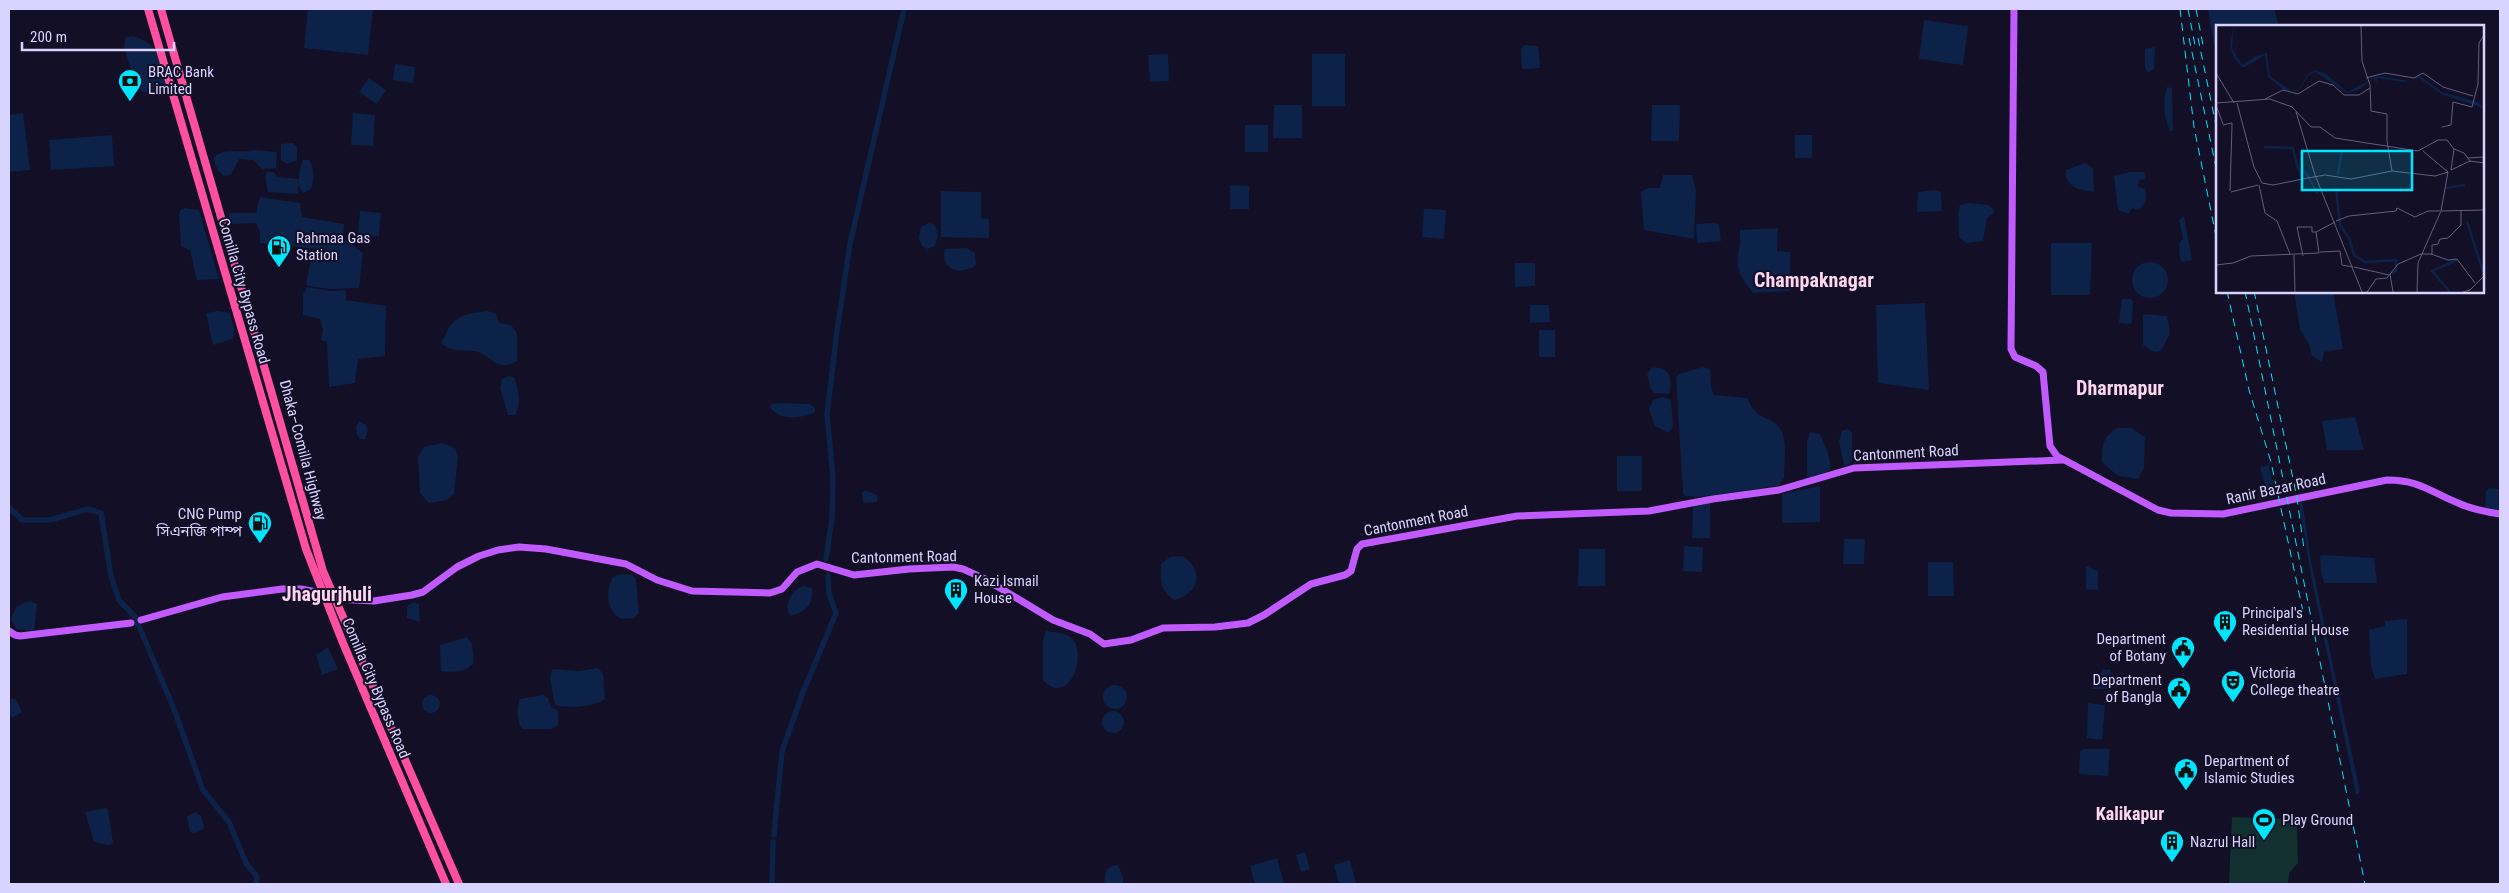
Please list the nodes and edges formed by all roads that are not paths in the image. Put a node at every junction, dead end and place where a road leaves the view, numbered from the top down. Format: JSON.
{"nodes":[{"id":1,"x":148,"y":9,"type":"edge"},
{"id":2,"x":161,"y":9,"type":"edge"},
{"id":3,"x":2014,"y":9,"type":"edge"},
{"id":4,"x":2063,"y":460,"type":"junction"},
{"id":5,"x":2500,"y":514,"type":"edge"},
{"id":6,"x":322,"y":593,"type":"junction"},
{"id":7,"x":336,"y":599,"type":"junction"},
{"id":8,"x":140,"y":620,"type":"dead end"},
{"id":9,"x":131,"y":623,"type":"dead end"},
{"id":10,"x":9,"y":630,"type":"edge"},
{"id":11,"x":446,"y":884,"type":"edge"},
{"id":12,"x":459,"y":884,"type":"edge"}],
"edges":[{"from":1,"to":6,"type":"highway","name":"Comilla City Bypass Road"},
{"from":2,"to":7,"type":"highway","name":"Dhaka–Comilla Highway"},
{"from":3,"to":4,"type":"main road"},
{"from":4,"to":5,"type":"main road","name":"Ranir Bazar Road"},
{"from":4,"to":7,"type":"main road","name":"Cantonment Road"},
{"from":6,"to":7,"type":"main road","name":"Cantonment Road"},
{"from":6,"to":8,"type":"main road","name":"Cantonment Road"},
{"from":6,"to":11,"type":"highway","name":"Comilla City Bypass Road"},
{"from":7,"to":12,"type":"highway","name":"Dhaka–Comilla Highway"},
{"from":9,"to":10,"type":"main road"}]}
